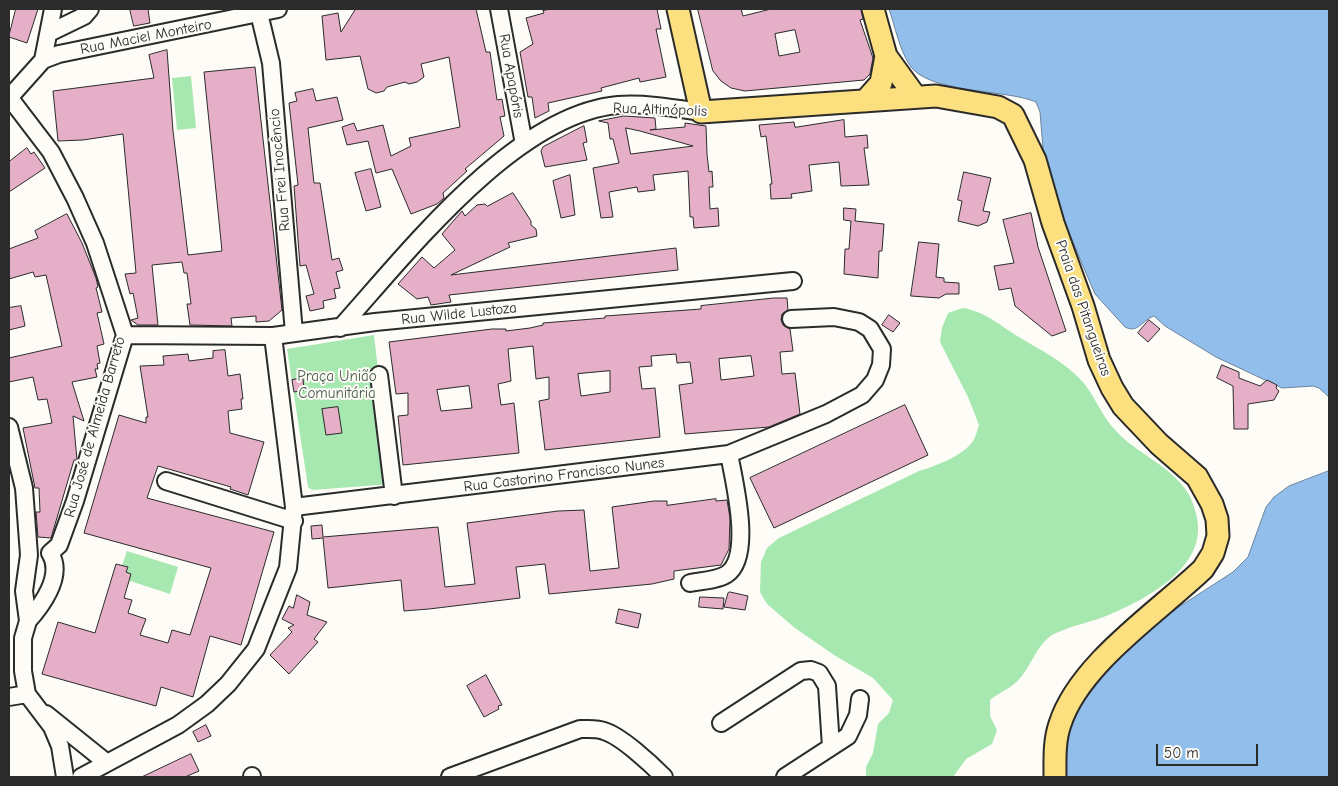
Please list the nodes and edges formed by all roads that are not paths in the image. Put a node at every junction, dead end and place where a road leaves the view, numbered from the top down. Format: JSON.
{"nodes":[{"id":1,"x":53,"y":9,"type":"edge"},
{"id":2,"x":90,"y":9,"type":"edge"},
{"id":3,"x":278,"y":9,"type":"edge"},
{"id":4,"x":499,"y":9,"type":"edge"},
{"id":5,"x":678,"y":9,"type":"edge"},
{"id":6,"x":873,"y":9,"type":"edge"},
{"id":7,"x":258,"y":11,"type":"edge"},
{"id":8,"x":49,"y":33,"type":"junction"},
{"id":9,"x":886,"y":56,"type":"junction"},
{"id":10,"x":44,"y":60,"type":"junction"},
{"id":11,"x":915,"y":96,"type":"junction"},
{"id":12,"x":9,"y":98,"type":"edge"},
{"id":13,"x":865,"y":101,"type":"junction"},
{"id":14,"x":701,"y":112,"type":"junction"},
{"id":15,"x":524,"y":144,"type":"junction"},
{"id":16,"x":793,"y":281,"type":"dead end"},
{"id":17,"x":791,"y":319,"type":"dead end"},
{"id":18,"x":340,"y":328,"type":"junction"},
{"id":19,"x":294,"y":333,"type":"junction"},
{"id":20,"x":125,"y":335,"type":"junction"},
{"id":21,"x":273,"y":336,"type":"junction"},
{"id":22,"x":380,"y":374,"type":"dead end"},
{"id":23,"x":9,"y":427,"type":"edge"},
{"id":24,"x":729,"y":454,"type":"junction"},
{"id":25,"x":166,"y":481,"type":"dead end"},
{"id":26,"x":394,"y":496,"type":"junction"},
{"id":27,"x":294,"y":514,"type":"junction"},
{"id":28,"x":50,"y":553,"type":"junction"},
{"id":29,"x":29,"y":555,"type":"junction"},
{"id":30,"x":690,"y":583,"type":"dead end"},
{"id":31,"x":24,"y":591,"type":"junction"},
{"id":32,"x":45,"y":598,"type":"junction"},
{"id":33,"x":28,"y":621,"type":"junction"},
{"id":34,"x":27,"y":694,"type":"junction"},
{"id":35,"x":9,"y":697,"type":"edge"},
{"id":36,"x":860,"y":699,"type":"dead end"},
{"id":37,"x":42,"y":710,"type":"junction"},
{"id":38,"x":721,"y":723,"type":"dead end"},
{"id":39,"x":831,"y":747,"type":"junction"},
{"id":40,"x":106,"y":763,"type":"junction"},
{"id":41,"x":65,"y":777,"type":"edge"},
{"id":42,"x":81,"y":777,"type":"edge"},
{"id":43,"x":450,"y":777,"type":"edge"},
{"id":44,"x":664,"y":777,"type":"edge"},
{"id":45,"x":785,"y":777,"type":"edge"},
{"id":46,"x":1055,"y":777,"type":"edge"}],
"edges":[{"from":1,"to":8,"type":"street"},
{"from":2,"to":8,"type":"street"},
{"from":3,"to":7,"type":"street","name":"Rua Maciel Monteiro"},
{"from":4,"to":15,"type":"street","name":"Rua Apapóris"},
{"from":5,"to":14,"type":"main road"},
{"from":6,"to":9,"type":"main road"},
{"from":7,"to":10,"type":"street","name":"Rua Maciel Monteiro"},
{"from":7,"to":19,"type":"street","name":"Rua Frei Inocêncio"},
{"from":8,"to":10,"type":"street"},
{"from":9,"to":11,"type":"main road"},
{"from":9,"to":13,"type":"main road"},
{"from":10,"to":12,"type":"street","name":"Rua José de Almeida Barreto"},
{"from":11,"to":13,"type":"main road","name":"Rua Altinópolis"},
{"from":11,"to":46,"type":"main road","name":"Praia das Pitangueiras"},
{"from":12,"to":20,"type":"street","name":"Rua José de Almeida Barreto"},
{"from":13,"to":14,"type":"main road","name":"Rua Altinópolis"},
{"from":14,"to":15,"type":"street","name":"Rua Altinópolis"},
{"from":15,"to":18,"type":"street","name":"Rua Altinópolis"},
{"from":16,"to":18,"type":"street","name":"Rua Wilde Lustoza"},
{"from":17,"to":24,"type":"street","name":"Rua Castorino Francisco Nunes"},
{"from":18,"to":19,"type":"street","name":"Rua Wilde Lustoza"},
{"from":19,"to":21,"type":"street","name":"Rua Wilde Lustoza"},
{"from":20,"to":21,"type":"street","name":"Rua Wilde Lustoza"},
{"from":20,"to":28,"type":"street","name":"Rua José de Almeida Barreto"},
{"from":21,"to":27,"type":"street"},
{"from":22,"to":26,"type":"street"},
{"from":23,"to":29,"type":"street"},
{"from":24,"to":26,"type":"street","name":"Rua Castorino Francisco Nunes"},
{"from":24,"to":30,"type":"street"},
{"from":25,"to":27,"type":"street"},
{"from":26,"to":27,"type":"street","name":"Rua Castorino Francisco Nunes"},
{"from":27,"to":40,"type":"street"},
{"from":28,"to":29,"type":"street"},
{"from":28,"to":32,"type":"street"},
{"from":29,"to":31,"type":"street"},
{"from":31,"to":32,"type":"street"},
{"from":31,"to":33,"type":"street"},
{"from":32,"to":33,"type":"street"},
{"from":33,"to":34,"type":"street"},
{"from":34,"to":35,"type":"street"},
{"from":34,"to":37,"type":"street"},
{"from":36,"to":39,"type":"street"},
{"from":37,"to":40,"type":"street"},
{"from":37,"to":41,"type":"street"},
{"from":38,"to":39,"type":"street"},
{"from":39,"to":45,"type":"street"},
{"from":40,"to":42,"type":"street"},
{"from":43,"to":44,"type":"street"}]}
